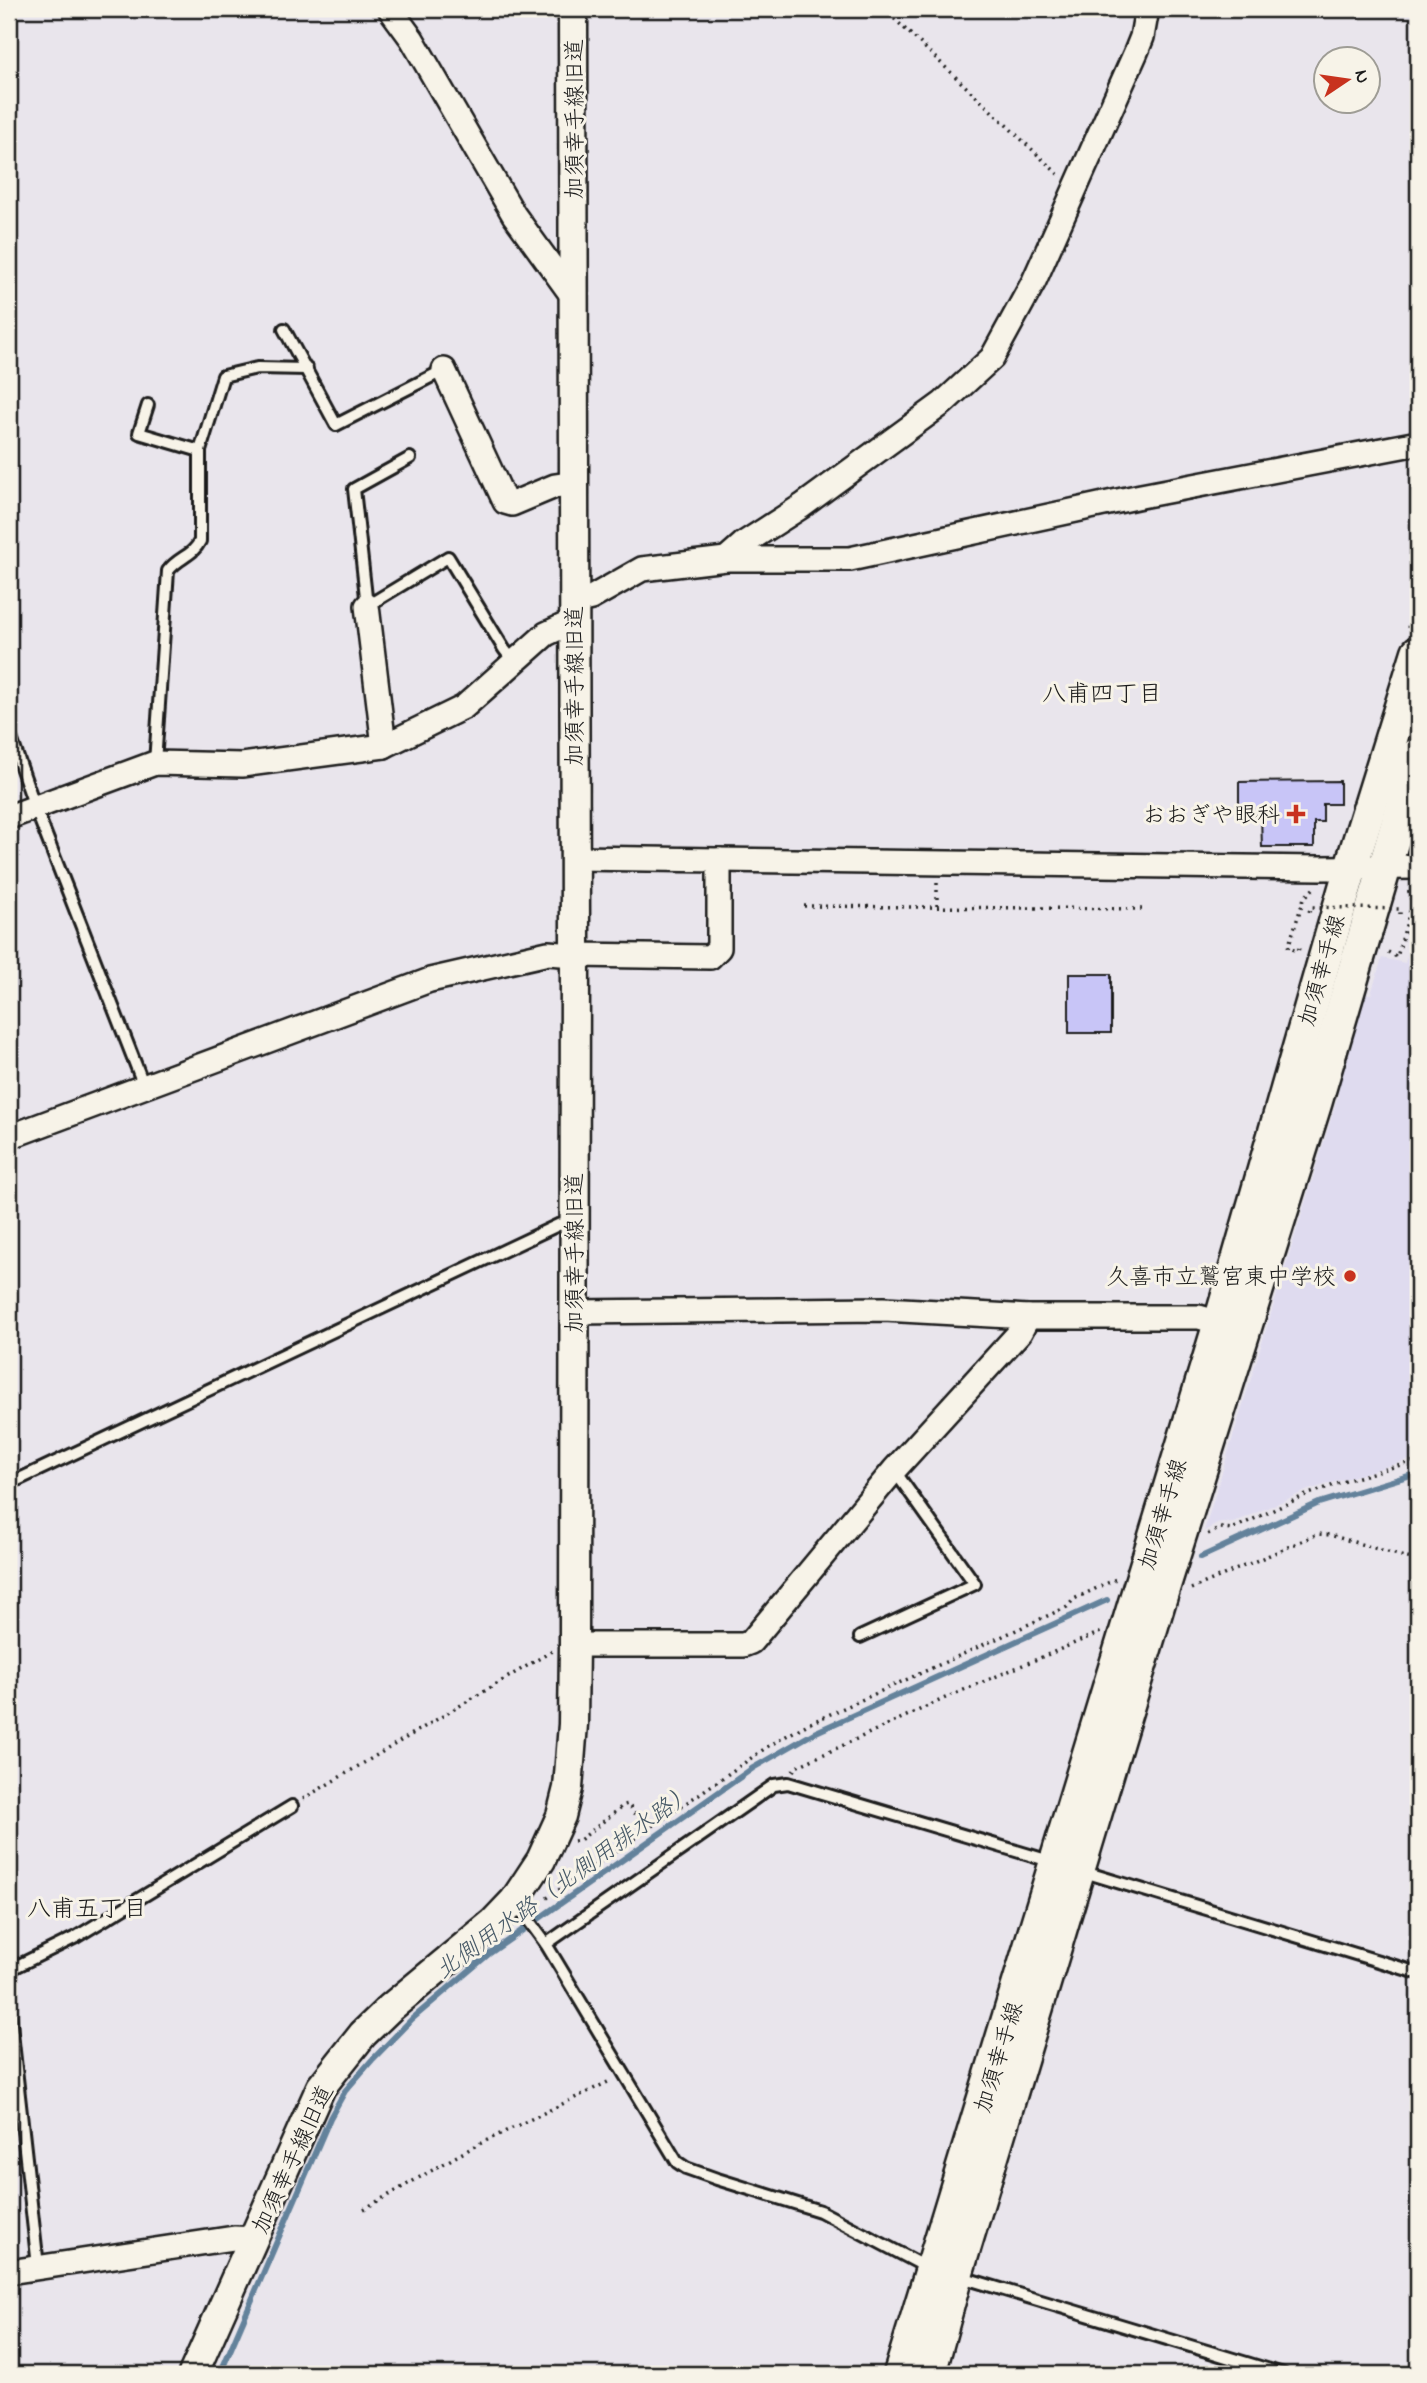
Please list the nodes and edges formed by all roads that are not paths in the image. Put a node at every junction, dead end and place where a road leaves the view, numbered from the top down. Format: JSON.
{"nodes":[{"id":1,"x":390,"y":9,"type":"edge"},
{"id":2,"x":573,"y":9,"type":"edge"},
{"id":3,"x":1147,"y":9,"type":"edge"},
{"id":4,"x":574,"y":298,"type":"junction"},
{"id":5,"x":284,"y":329,"type":"dead end"},
{"id":6,"x":306,"y":369,"type":"junction"},
{"id":7,"x":444,"y":370,"type":"joint"},
{"id":8,"x":148,"y":405,"type":"dead end"},
{"id":9,"x":1418,"y":443,"type":"edge"},
{"id":10,"x":200,"y":451,"type":"junction"},
{"id":11,"x":410,"y":458,"type":"dead end"},
{"id":12,"x":575,"y":483,"type":"junction"},
{"id":13,"x":726,"y":559,"type":"junction"},
{"id":14,"x":367,"y":606,"type":"junction"},
{"id":15,"x":574,"y":612,"type":"junction"},
{"id":16,"x":1418,"y":652,"type":"edge"},
{"id":17,"x":514,"y":662,"type":"junction"},
{"id":18,"x":9,"y":732,"type":"edge"},
{"id":19,"x":384,"y":747,"type":"junction"},
{"id":20,"x":1418,"y":754,"type":"edge"},
{"id":21,"x":155,"y":763,"type":"junction"},
{"id":22,"x":35,"y":807,"type":"junction"},
{"id":23,"x":9,"y":817,"type":"edge"},
{"id":24,"x":575,"y":858,"type":"junction"},
{"id":25,"x":719,"y":860,"type":"junction"},
{"id":26,"x":1351,"y":867,"type":"junction"},
{"id":27,"x":1384,"y":867,"type":"junction"},
{"id":28,"x":1418,"y":867,"type":"edge"},
{"id":29,"x":575,"y":955,"type":"junction"},
{"id":30,"x":144,"y":1086,"type":"junction"},
{"id":31,"x":9,"y":1137,"type":"edge"},
{"id":32,"x":575,"y":1222,"type":"junction"},
{"id":33,"x":574,"y":1312,"type":"junction"},
{"id":34,"x":1028,"y":1317,"type":"junction"},
{"id":35,"x":1220,"y":1323,"type":"junction"},
{"id":36,"x":894,"y":1470,"type":"junction"},
{"id":37,"x":9,"y":1484,"type":"edge"},
{"id":38,"x":860,"y":1637,"type":"dead end"},
{"id":39,"x":574,"y":1645,"type":"junction"},
{"id":40,"x":292,"y":1806,"type":"road end"},
{"id":41,"x":1068,"y":1867,"type":"junction"},
{"id":42,"x":519,"y":1906,"type":"junction"},
{"id":43,"x":547,"y":1944,"type":"junction"},
{"id":44,"x":9,"y":1970,"type":"edge"},
{"id":45,"x":1418,"y":1973,"type":"edge"},
{"id":46,"x":9,"y":2006,"type":"edge"},
{"id":47,"x":255,"y":2239,"type":"junction"},
{"id":48,"x":38,"y":2266,"type":"junction"},
{"id":49,"x":9,"y":2272,"type":"edge"},
{"id":50,"x":945,"y":2273,"type":"junction"},
{"id":51,"x":193,"y":2374,"type":"edge"},
{"id":52,"x":900,"y":2374,"type":"edge"},
{"id":53,"x":929,"y":2374,"type":"edge"},
{"id":54,"x":1283,"y":2374,"type":"edge"}],
"edges":[{"from":1,"to":4,"type":"street"},
{"from":2,"to":4,"type":"street","name":"加須幸手線旧道"},
{"from":3,"to":13,"type":"street"},
{"from":4,"to":12,"type":"street","name":"加須幸手線旧道"},
{"from":5,"to":6,"type":"lane"},
{"from":6,"to":7,"type":"lane"},
{"from":6,"to":10,"type":"lane"},
{"from":7,"to":12,"type":"street"},
{"from":8,"to":10,"type":"lane"},
{"from":9,"to":13,"type":"street"},
{"from":10,"to":21,"type":"lane"},
{"from":11,"to":14,"type":"lane"},
{"from":12,"to":15,"type":"street","name":"加須幸手線旧道"},
{"from":13,"to":15,"type":"street"},
{"from":14,"to":17,"type":"lane"},
{"from":14,"to":19,"type":"street"},
{"from":15,"to":17,"type":"street"},
{"from":15,"to":24,"type":"street","name":"加須幸手線旧道"},
{"from":16,"to":26,"type":"main road","name":"加須幸手線"},
{"from":17,"to":19,"type":"street"},
{"from":18,"to":22,"type":"lane"},
{"from":19,"to":21,"type":"street"},
{"from":20,"to":27,"type":"main road","name":"加須幸手線"},
{"from":21,"to":22,"type":"street"},
{"from":22,"to":23,"type":"street"},
{"from":22,"to":30,"type":"lane"},
{"from":24,"to":25,"type":"street"},
{"from":24,"to":29,"type":"street","name":"加須幸手線旧道"},
{"from":25,"to":26,"type":"street"},
{"from":25,"to":29,"type":"street"},
{"from":26,"to":27,"type":"street"},
{"from":26,"to":35,"type":"main road","name":"加須幸手線"},
{"from":27,"to":28,"type":"street"},
{"from":27,"to":41,"type":"main road","name":"加須幸手線"},
{"from":29,"to":30,"type":"street"},
{"from":29,"to":32,"type":"street","name":"加須幸手線旧道"},
{"from":30,"to":31,"type":"street"},
{"from":32,"to":33,"type":"street","name":"加須幸手線旧道"},
{"from":32,"to":37,"type":"lane"},
{"from":33,"to":34,"type":"street"},
{"from":33,"to":39,"type":"street","name":"加須幸手線旧道"},
{"from":34,"to":35,"type":"street"},
{"from":34,"to":36,"type":"street"},
{"from":35,"to":41,"type":"main road","name":"加須幸手線"},
{"from":36,"to":38,"type":"lane"},
{"from":36,"to":39,"type":"street"},
{"from":39,"to":42,"type":"street","name":"加須幸手線旧道"},
{"from":40,"to":44,"type":"lane"},
{"from":41,"to":43,"type":"lane"},
{"from":41,"to":45,"type":"lane"},
{"from":41,"to":50,"type":"main road","name":"加須幸手線"},
{"from":42,"to":43,"type":"lane"},
{"from":42,"to":47,"type":"street","name":"加須幸手線旧道"},
{"from":43,"to":50,"type":"lane"},
{"from":46,"to":48,"type":"lane"},
{"from":47,"to":48,"type":"street"},
{"from":47,"to":51,"type":"street","name":"加須幸手線旧道"},
{"from":48,"to":49,"type":"street"},
{"from":50,"to":52,"type":"main road","name":"加須幸手線"},
{"from":50,"to":53,"type":"main road","name":"加須幸手線"},
{"from":50,"to":54,"type":"lane"}]}
